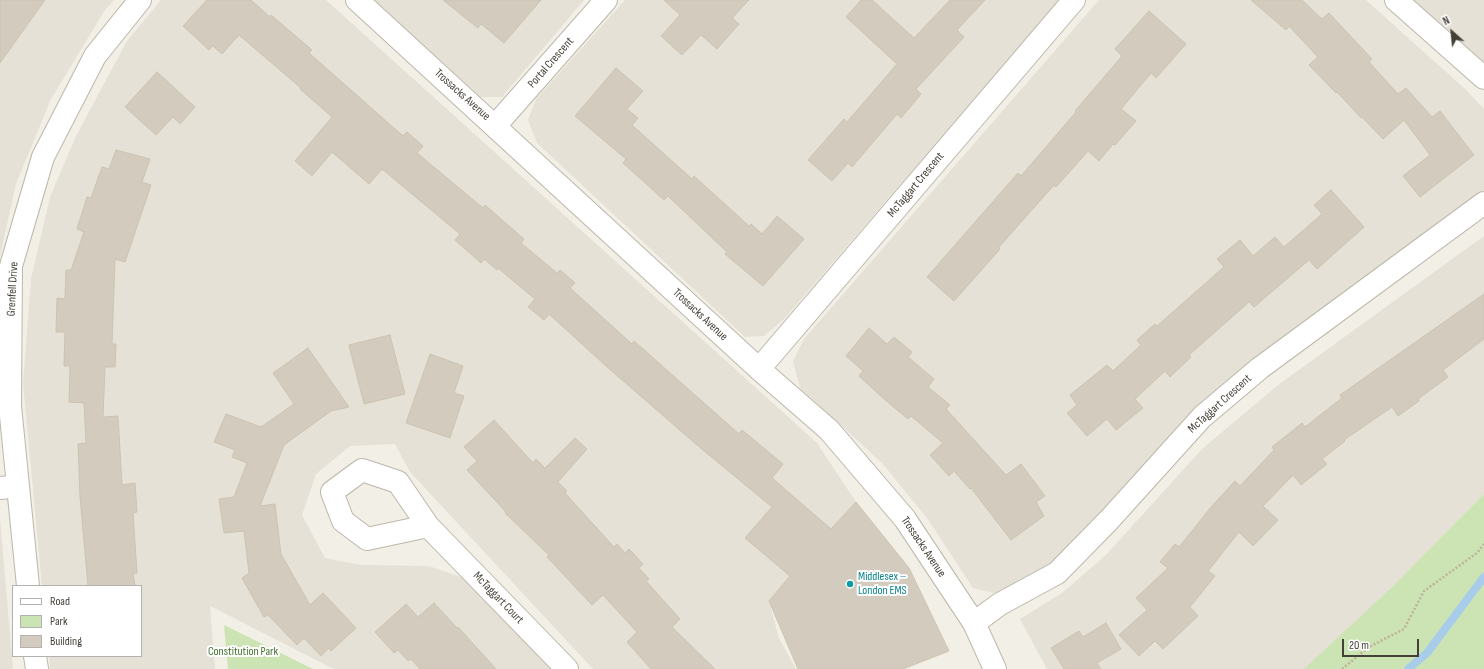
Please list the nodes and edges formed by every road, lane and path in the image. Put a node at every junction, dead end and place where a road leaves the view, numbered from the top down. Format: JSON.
{"nodes":[{"id":1,"x":140,"y":0,"type":"edge"},
{"id":2,"x":357,"y":0,"type":"edge"},
{"id":3,"x":606,"y":0,"type":"edge"},
{"id":4,"x":1074,"y":0,"type":"edge"},
{"id":5,"x":1396,"y":0,"type":"edge"},
{"id":6,"x":1484,"y":78,"type":"edge"},
{"id":7,"x":495,"y":126,"type":"junction"},
{"id":8,"x":1484,"y":203,"type":"edge"},
{"id":9,"x":759,"y":369,"type":"junction"},
{"id":10,"x":9,"y":487,"type":"edge"},
{"id":11,"x":428,"y":526,"type":"dead end"},
{"id":12,"x":1484,"y":544,"type":"edge"},
{"id":13,"x":28,"y":585,"type":"edge"},
{"id":14,"x":974,"y":623,"type":"junction"},
{"id":15,"x":35,"y":657,"type":"edge"},
{"id":16,"x":988,"y":666,"type":"edge"},
{"id":17,"x":37,"y":669,"type":"edge"},
{"id":18,"x":567,"y":669,"type":"edge"},
{"id":19,"x":1342,"y":669,"type":"edge"}],
"edges":[{"from":1,"to":10,"type":"street","name":"Grenfell Drive"},
{"from":2,"to":7,"type":"street","name":"Trossacks Avenue"},
{"from":3,"to":7,"type":"street","name":"Portal Crescent"},
{"from":4,"to":9,"type":"street","name":"McTaggart Crescent"},
{"from":5,"to":6,"type":"street"},
{"from":7,"to":9,"type":"street","name":"Trossacks Avenue"},
{"from":8,"to":14,"type":"street","name":"McTaggart Crescent"},
{"from":9,"to":14,"type":"street","name":"Trossacks Avenue"},
{"from":10,"to":13,"type":"street","name":"Grenfell Drive"},
{"from":11,"to":18,"type":"street","name":"McTaggart Court"},
{"from":12,"to":19,"type":"path"},
{"from":14,"to":16,"type":"street","name":"Trossacks Avenue"},
{"from":15,"to":17,"type":"street"}]}
